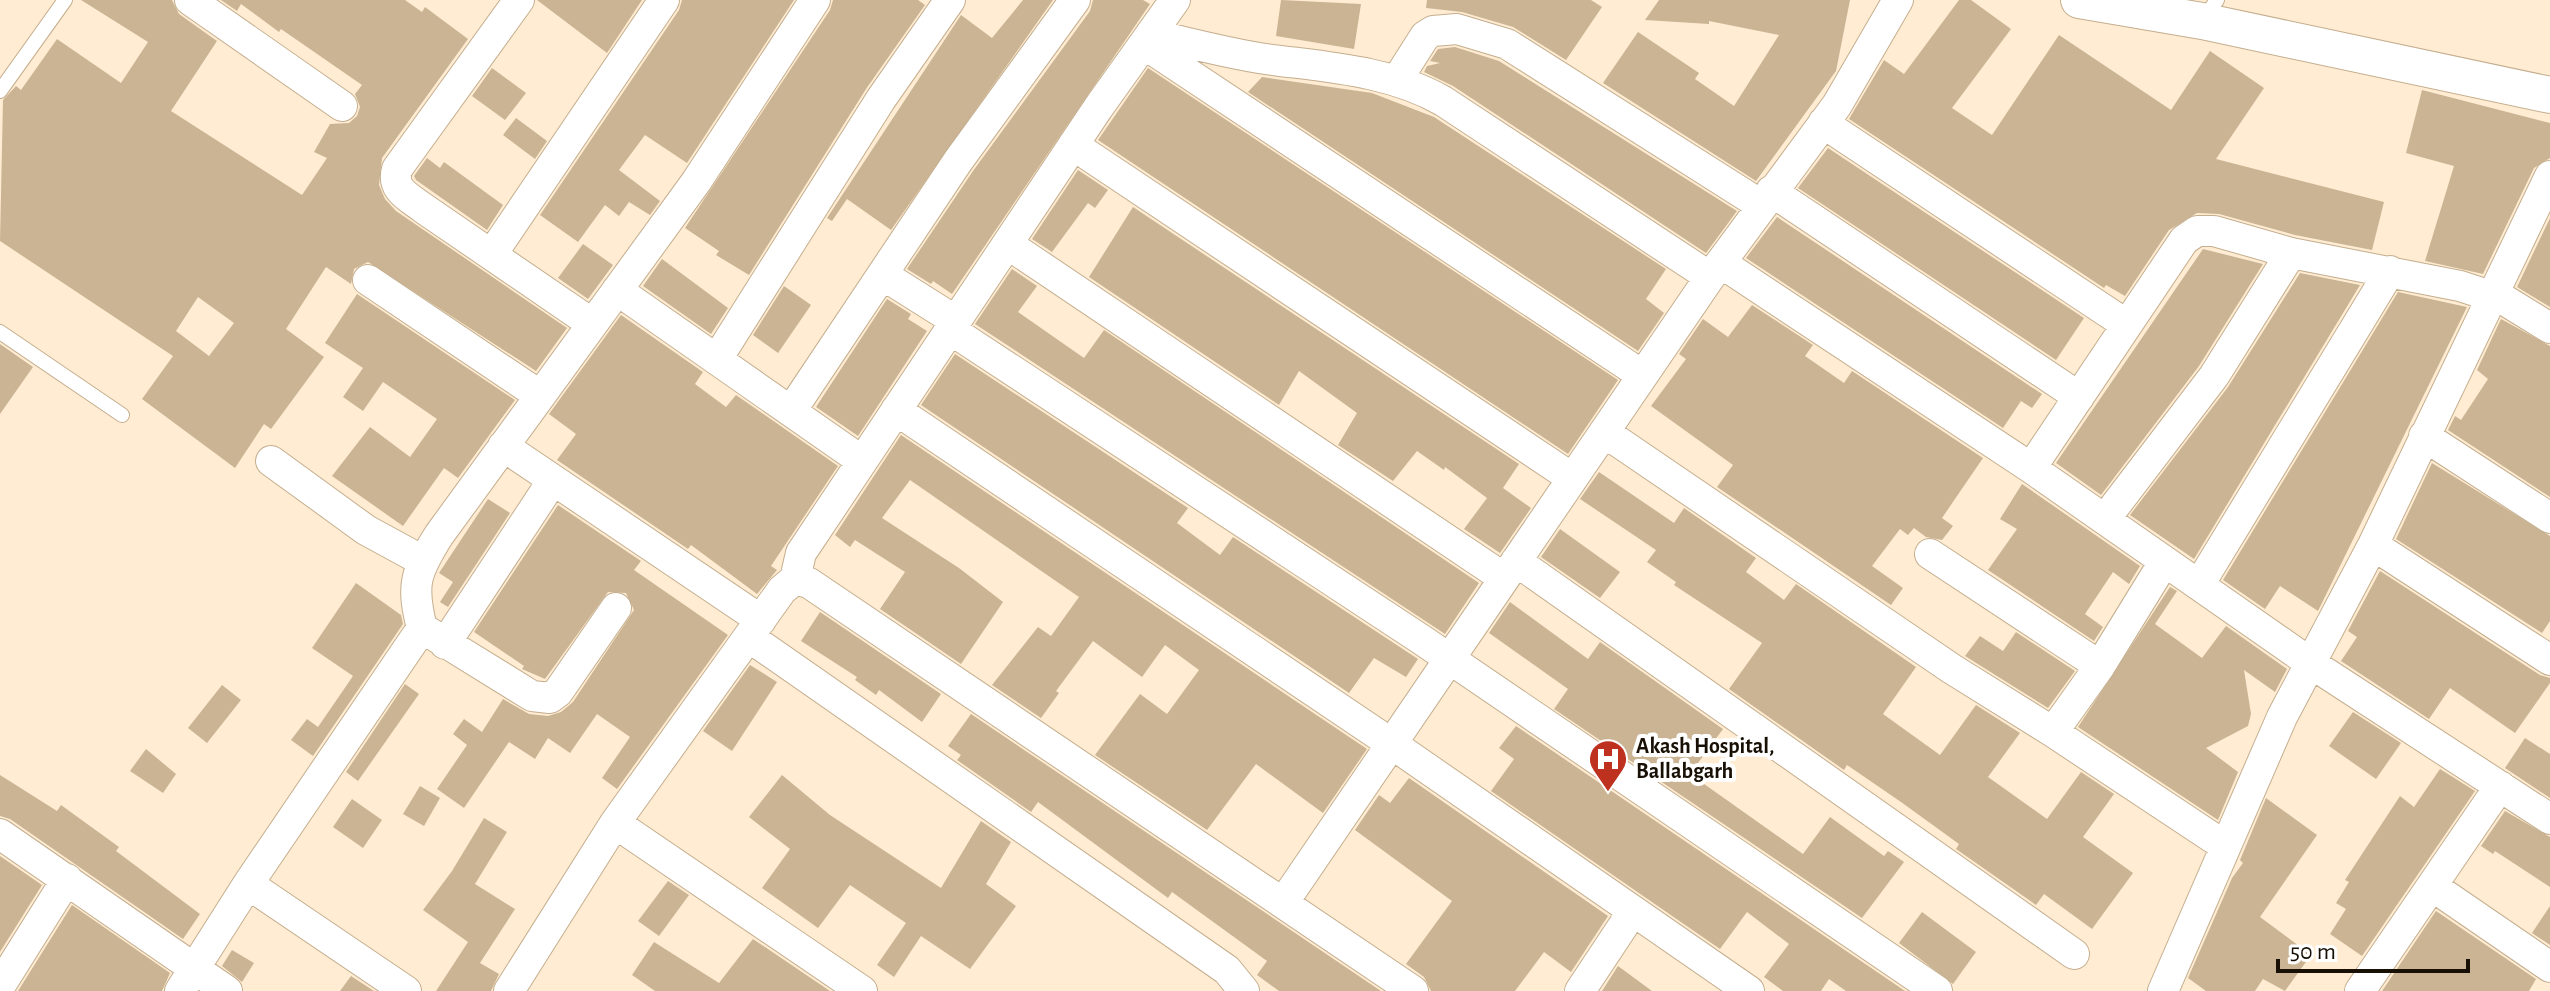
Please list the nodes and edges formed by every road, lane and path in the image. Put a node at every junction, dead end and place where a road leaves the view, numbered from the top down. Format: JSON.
{"nodes":[{"id":1,"x":65,"y":0,"type":"edge"},
{"id":2,"x":190,"y":0,"type":"edge"},
{"id":3,"x":519,"y":0,"type":"edge"},
{"id":4,"x":664,"y":0,"type":"edge"},
{"id":5,"x":815,"y":0,"type":"edge"},
{"id":6,"x":950,"y":0,"type":"edge"},
{"id":7,"x":1075,"y":0,"type":"edge"},
{"id":8,"x":1175,"y":0,"type":"edge"},
{"id":9,"x":1898,"y":0,"type":"edge"},
{"id":10,"x":2079,"y":0,"type":"edge"},
{"id":11,"x":2209,"y":11,"type":"edge"},
{"id":12,"x":1148,"y":39,"type":"junction"},
{"id":13,"x":1397,"y":80,"type":"junction"},
{"id":14,"x":0,"y":91,"type":"edge"},
{"id":15,"x":2550,"y":95,"type":"edge"},
{"id":16,"x":342,"y":106,"type":"dead end"},
{"id":17,"x":1823,"y":123,"type":"junction"},
{"id":18,"x":1073,"y":145,"type":"junction"},
{"id":19,"x":2550,"y":176,"type":"edge"},
{"id":20,"x":1766,"y":198,"type":"junction"},
{"id":21,"x":1009,"y":245,"type":"junction"},
{"id":22,"x":2291,"y":253,"type":"junction"},
{"id":23,"x":492,"y":254,"type":"junction"},
{"id":24,"x":1716,"y":270,"type":"junction"},
{"id":25,"x":2390,"y":271,"type":"junction"},
{"id":26,"x":883,"y":275,"type":"junction"},
{"id":27,"x":368,"y":280,"type":"dead end"},
{"id":28,"x":617,"y":290,"type":"junction"},
{"id":29,"x":2493,"y":295,"type":"junction"},
{"id":30,"x":591,"y":323,"type":"junction"},
{"id":31,"x":954,"y":325,"type":"junction"},
{"id":32,"x":2127,"y":325,"type":"junction"},
{"id":33,"x":2550,"y":328,"type":"edge"},
{"id":34,"x":0,"y":332,"type":"edge"},
{"id":35,"x":717,"y":359,"type":"junction"},
{"id":36,"x":1642,"y":375,"type":"junction"},
{"id":37,"x":539,"y":395,"type":"junction"},
{"id":38,"x":2079,"y":397,"type":"junction"},
{"id":39,"x":896,"y":410,"type":"junction"},
{"id":40,"x":791,"y":411,"type":"junction"},
{"id":41,"x":122,"y":415,"type":"dead end"},
{"id":42,"x":1604,"y":432,"type":"junction"},
{"id":43,"x":2424,"y":436,"type":"junction"},
{"id":44,"x":503,"y":446,"type":"junction"},
{"id":45,"x":271,"y":461,"type":"dead end"},
{"id":46,"x":862,"y":461,"type":"junction"},
{"id":47,"x":2031,"y":468,"type":"junction"},
{"id":48,"x":1572,"y":478,"type":"junction"},
{"id":49,"x":553,"y":480,"type":"junction"},
{"id":50,"x":2550,"y":518,"type":"edge"},
{"id":51,"x":2105,"y":519,"type":"junction"},
{"id":52,"x":2373,"y":545,"type":"junction"},
{"id":53,"x":1930,"y":554,"type":"dead end"},
{"id":54,"x":423,"y":561,"type":"junction"},
{"id":55,"x":2164,"y":562,"type":"junction"},
{"id":56,"x":1510,"y":570,"type":"junction"},
{"id":57,"x":795,"y":579,"type":"junction"},
{"id":58,"x":2199,"y":585,"type":"junction"},
{"id":59,"x":616,"y":608,"type":"dead end"},
{"id":60,"x":755,"y":629,"type":"junction"},
{"id":61,"x":434,"y":636,"type":"junction"},
{"id":62,"x":1449,"y":660,"type":"junction"},
{"id":63,"x":2550,"y":660,"type":"edge"},
{"id":64,"x":2312,"y":664,"type":"junction"},
{"id":65,"x":2100,"y":666,"type":"junction"},
{"id":66,"x":2053,"y":732,"type":"junction"},
{"id":67,"x":1392,"y":744,"type":"junction"},
{"id":68,"x":2500,"y":786,"type":"junction"},
{"id":69,"x":2550,"y":819,"type":"edge"},
{"id":70,"x":615,"y":823,"type":"junction"},
{"id":71,"x":0,"y":834,"type":"edge"},
{"id":72,"x":2225,"y":846,"type":"junction"},
{"id":73,"x":67,"y":879,"type":"junction"},
{"id":74,"x":248,"y":884,"type":"junction"},
{"id":75,"x":2432,"y":886,"type":"junction"},
{"id":76,"x":1283,"y":903,"type":"junction"},
{"id":77,"x":1633,"y":911,"type":"junction"},
{"id":78,"x":2074,"y":954,"type":"dead end"},
{"id":79,"x":2550,"y":967,"type":"edge"},
{"id":80,"x":187,"y":979,"type":"edge"},
{"id":81,"x":0,"y":986,"type":"edge"},
{"id":82,"x":227,"y":991,"type":"edge"},
{"id":83,"x":406,"y":991,"type":"edge"},
{"id":84,"x":509,"y":991,"type":"edge"},
{"id":85,"x":862,"y":991,"type":"edge"},
{"id":86,"x":1244,"y":991,"type":"edge"},
{"id":87,"x":1413,"y":991,"type":"edge"},
{"id":88,"x":1580,"y":991,"type":"edge"},
{"id":89,"x":1749,"y":991,"type":"edge"},
{"id":90,"x":1937,"y":991,"type":"edge"},
{"id":91,"x":2163,"y":991,"type":"edge"},
{"id":92,"x":2360,"y":991,"type":"edge"}],
"edges":[{"from":1,"to":14,"type":"lane"},
{"from":2,"to":16,"type":"street"},
{"from":3,"to":23,"type":"street"},
{"from":4,"to":23,"type":"street"},
{"from":5,"to":28,"type":"street"},
{"from":6,"to":35,"type":"street"},
{"from":7,"to":26,"type":"street"},
{"from":8,"to":12,"type":"street"},
{"from":9,"to":17,"type":"street"},
{"from":10,"to":11,"type":"street"},
{"from":11,"to":15,"type":"street"},
{"from":12,"to":13,"type":"street"},
{"from":12,"to":18,"type":"street"},
{"from":12,"to":36,"type":"street"},
{"from":13,"to":20,"type":"street"},
{"from":13,"to":24,"type":"street"},
{"from":17,"to":20,"type":"street"},
{"from":17,"to":32,"type":"street"},
{"from":18,"to":21,"type":"street"},
{"from":18,"to":48,"type":"street"},
{"from":19,"to":29,"type":"street"},
{"from":20,"to":24,"type":"street"},
{"from":20,"to":38,"type":"street"},
{"from":21,"to":31,"type":"street"},
{"from":21,"to":56,"type":"street"},
{"from":22,"to":25,"type":"street"},
{"from":22,"to":32,"type":"street"},
{"from":22,"to":51,"type":"street"},
{"from":23,"to":30,"type":"street"},
{"from":24,"to":36,"type":"street"},
{"from":24,"to":47,"type":"street"},
{"from":25,"to":29,"type":"street"},
{"from":25,"to":58,"type":"street"},
{"from":26,"to":31,"type":"street"},
{"from":26,"to":40,"type":"street"},
{"from":27,"to":37,"type":"street"},
{"from":28,"to":30,"type":"street"},
{"from":28,"to":35,"type":"street"},
{"from":29,"to":33,"type":"street"},
{"from":29,"to":43,"type":"street"},
{"from":30,"to":37,"type":"street"},
{"from":31,"to":39,"type":"street"},
{"from":31,"to":62,"type":"street"},
{"from":32,"to":38,"type":"street"},
{"from":34,"to":41,"type":"lane"},
{"from":35,"to":40,"type":"street"},
{"from":36,"to":42,"type":"street"},
{"from":37,"to":44,"type":"street"},
{"from":38,"to":47,"type":"street"},
{"from":39,"to":46,"type":"street"},
{"from":39,"to":67,"type":"street"},
{"from":40,"to":46,"type":"street"},
{"from":42,"to":48,"type":"street"},
{"from":42,"to":66,"type":"street"},
{"from":43,"to":50,"type":"street"},
{"from":43,"to":52,"type":"street"},
{"from":44,"to":49,"type":"street"},
{"from":44,"to":54,"type":"street"},
{"from":45,"to":54,"type":"street"},
{"from":46,"to":57,"type":"street"},
{"from":47,"to":51,"type":"street"},
{"from":48,"to":56,"type":"street"},
{"from":49,"to":60,"type":"street"},
{"from":49,"to":61,"type":"street"},
{"from":51,"to":55,"type":"street"},
{"from":52,"to":63,"type":"street"},
{"from":52,"to":64,"type":"street"},
{"from":53,"to":65,"type":"street"},
{"from":54,"to":61,"type":"street"},
{"from":55,"to":58,"type":"street"},
{"from":55,"to":65,"type":"street"},
{"from":56,"to":62,"type":"street"},
{"from":56,"to":78,"type":"street"},
{"from":57,"to":60,"type":"street"},
{"from":57,"to":76,"type":"street"},
{"from":58,"to":64,"type":"street"},
{"from":59,"to":61,"type":"street"},
{"from":60,"to":70,"type":"street"},
{"from":60,"to":86,"type":"street"},
{"from":61,"to":74,"type":"street"},
{"from":62,"to":67,"type":"street"},
{"from":62,"to":90,"type":"street"},
{"from":64,"to":68,"type":"street"},
{"from":64,"to":72,"type":"street"},
{"from":65,"to":66,"type":"street"},
{"from":66,"to":72,"type":"street"},
{"from":67,"to":76,"type":"street"},
{"from":67,"to":77,"type":"street"},
{"from":68,"to":69,"type":"street"},
{"from":68,"to":75,"type":"street"},
{"from":70,"to":84,"type":"street"},
{"from":70,"to":85,"type":"street"},
{"from":71,"to":73,"type":"street"},
{"from":72,"to":91,"type":"street"},
{"from":73,"to":80,"type":"street"},
{"from":73,"to":81,"type":"street"},
{"from":74,"to":80,"type":"street"},
{"from":74,"to":83,"type":"street"},
{"from":75,"to":79,"type":"street"},
{"from":75,"to":92,"type":"street"},
{"from":76,"to":87,"type":"street"},
{"from":77,"to":88,"type":"street"},
{"from":77,"to":89,"type":"street"},
{"from":80,"to":82,"type":"street"}]}
